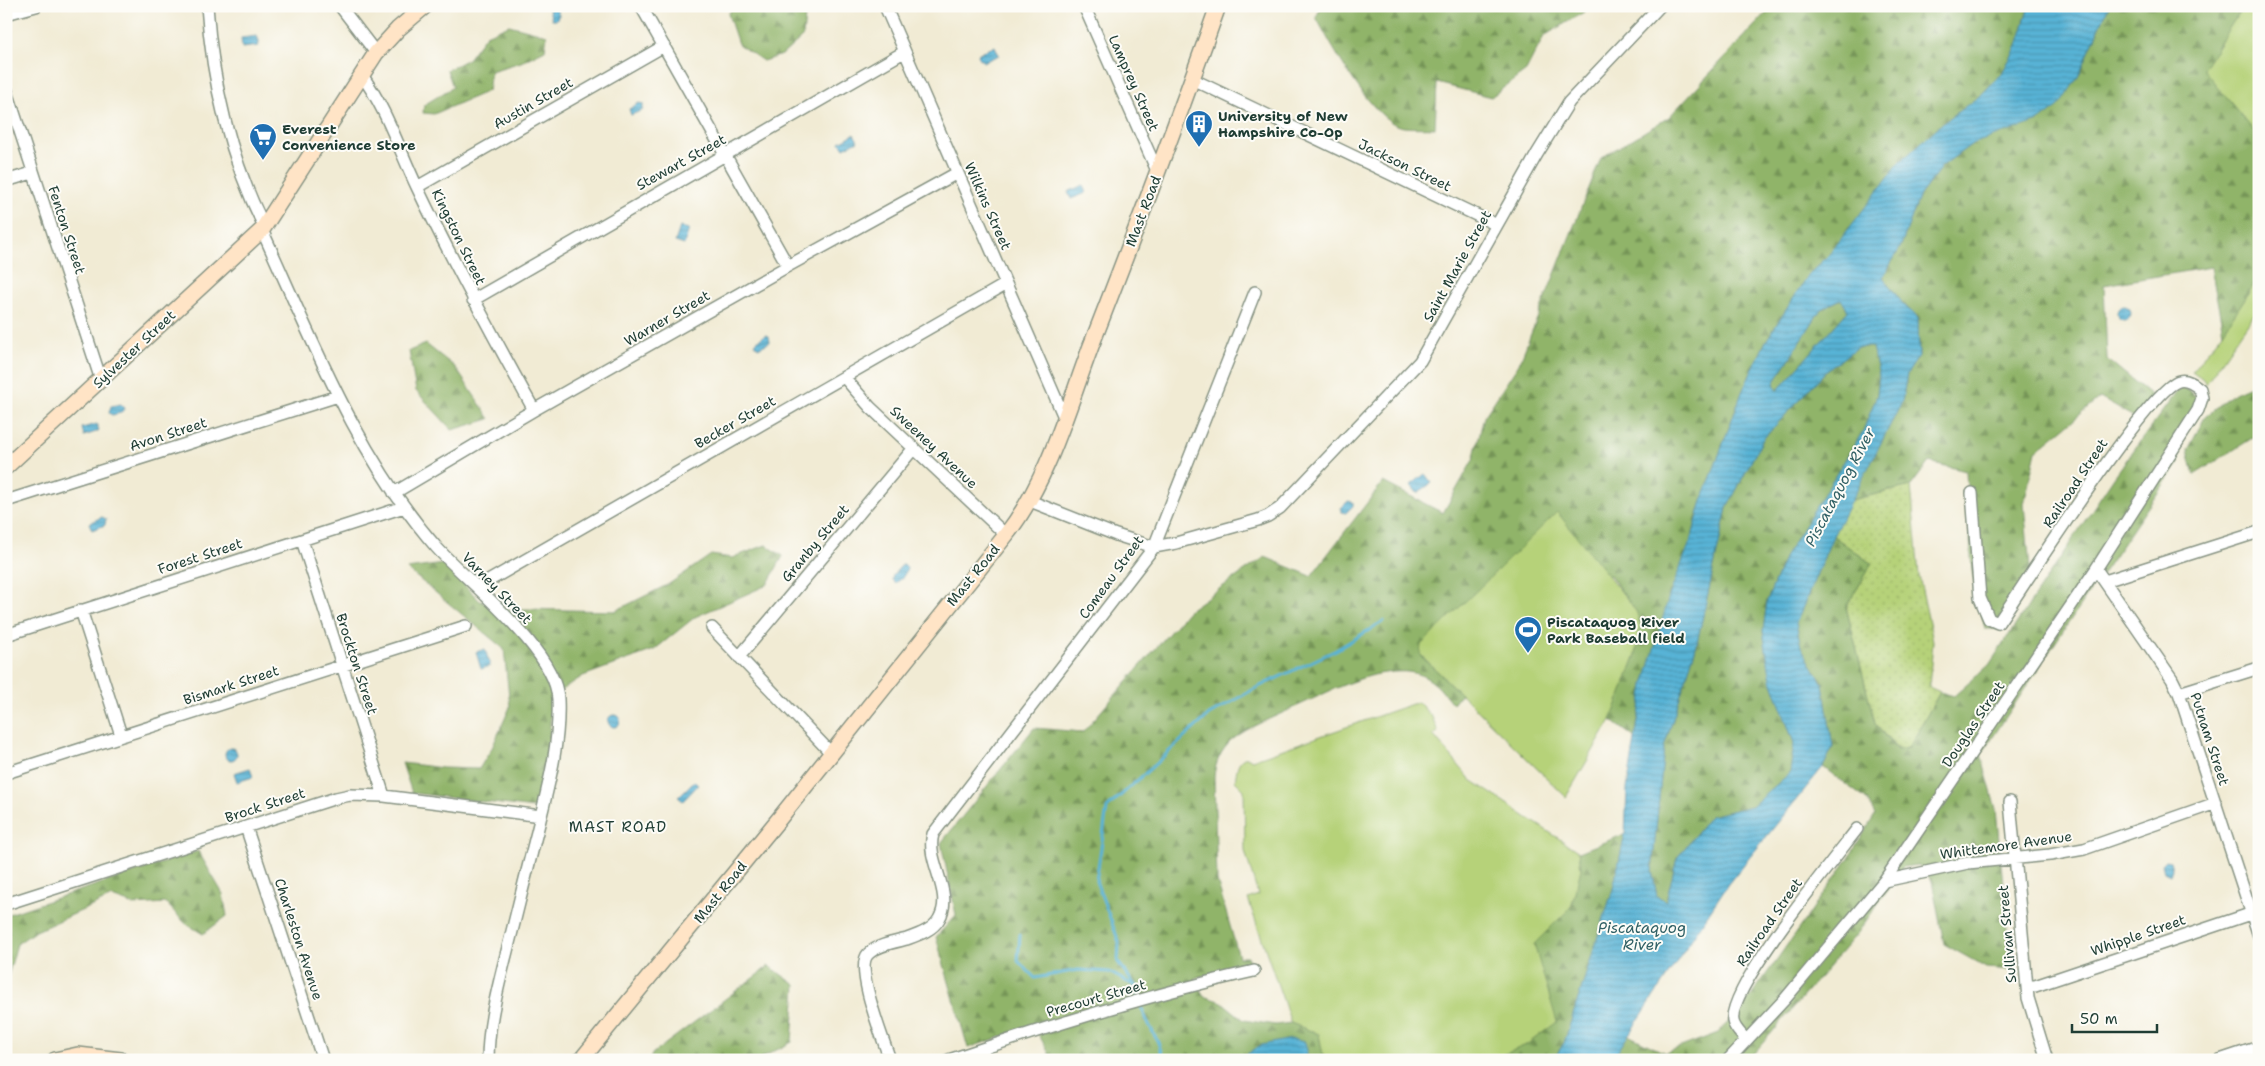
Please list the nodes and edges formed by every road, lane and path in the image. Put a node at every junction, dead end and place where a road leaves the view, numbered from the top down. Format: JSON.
{"nodes":[{"id":1,"x":36,"y":6,"type":"edge"},
{"id":2,"x":207,"y":6,"type":"edge"},
{"id":3,"x":340,"y":6,"type":"edge"},
{"id":4,"x":425,"y":6,"type":"edge"},
{"id":5,"x":641,"y":6,"type":"edge"},
{"id":6,"x":884,"y":6,"type":"edge"},
{"id":7,"x":1084,"y":6,"type":"edge"},
{"id":8,"x":1218,"y":6,"type":"edge"},
{"id":9,"x":1660,"y":6,"type":"edge"},
{"id":10,"x":6,"y":14,"type":"edge"},
{"id":11,"x":664,"y":46,"type":"junction"},
{"id":12,"x":904,"y":52,"type":"junction"},
{"id":13,"x":376,"y":53,"type":"junction"},
{"id":14,"x":362,"y":74,"type":"junction"},
{"id":15,"x":1192,"y":80,"type":"junction"},
{"id":16,"x":6,"y":88,"type":"edge"},
{"id":17,"x":726,"y":154,"type":"junction"},
{"id":18,"x":1158,"y":172,"type":"junction"},
{"id":19,"x":32,"y":173,"type":"junction"},
{"id":20,"x":957,"y":173,"type":"junction"},
{"id":21,"x":6,"y":181,"type":"edge"},
{"id":22,"x":417,"y":187,"type":"junction"},
{"id":23,"x":1497,"y":226,"type":"junction"},
{"id":24,"x":263,"y":228,"type":"junction"},
{"id":25,"x":788,"y":266,"type":"junction"},
{"id":26,"x":1006,"y":284,"type":"junction"},
{"id":27,"x":1255,"y":292,"type":"dead end"},
{"id":28,"x":473,"y":300,"type":"junction"},
{"id":29,"x":844,"y":377,"type":"junction"},
{"id":30,"x":101,"y":380,"type":"junction"},
{"id":31,"x":2193,"y":384,"type":"joint"},
{"id":32,"x":338,"y":396,"type":"junction"},
{"id":33,"x":534,"y":410,"type":"junction"},
{"id":34,"x":1064,"y":417,"type":"junction"},
{"id":35,"x":914,"y":448,"type":"junction"},
{"id":36,"x":6,"y":467,"type":"edge"},
{"id":37,"x":394,"y":493,"type":"junction"},
{"id":38,"x":1972,"y":493,"type":"dead end"},
{"id":39,"x":6,"y":501,"type":"edge"},
{"id":40,"x":1030,"y":501,"type":"junction"},
{"id":41,"x":404,"y":507,"type":"junction"},
{"id":42,"x":2259,"y":532,"type":"edge"},
{"id":43,"x":1006,"y":535,"type":"junction"},
{"id":44,"x":302,"y":540,"type":"junction"},
{"id":45,"x":1154,"y":547,"type":"junction"},
{"id":46,"x":2096,"y":569,"type":"junction"},
{"id":47,"x":2104,"y":581,"type":"junction"},
{"id":48,"x":478,"y":587,"type":"junction"},
{"id":49,"x":81,"y":610,"type":"junction"},
{"id":50,"x":466,"y":626,"type":"dead end"},
{"id":51,"x":712,"y":628,"type":"dead end"},
{"id":52,"x":6,"y":635,"type":"edge"},
{"id":53,"x":739,"y":656,"type":"junction"},
{"id":54,"x":342,"y":666,"type":"junction"},
{"id":55,"x":2259,"y":668,"type":"edge"},
{"id":56,"x":2180,"y":694,"type":"junction"},
{"id":57,"x":121,"y":735,"type":"junction"},
{"id":58,"x":832,"y":754,"type":"junction"},
{"id":59,"x":6,"y":773,"type":"edge"},
{"id":60,"x":384,"y":796,"type":"junction"},
{"id":61,"x":2010,"y":802,"type":"dead end"},
{"id":62,"x":2216,"y":803,"type":"junction"},
{"id":63,"x":541,"y":816,"type":"junction"},
{"id":64,"x":246,"y":827,"type":"junction"},
{"id":65,"x":1857,"y":828,"type":"dead end"},
{"id":66,"x":2015,"y":858,"type":"junction"},
{"id":67,"x":1884,"y":881,"type":"junction"},
{"id":68,"x":6,"y":904,"type":"edge"},
{"id":69,"x":2255,"y":912,"type":"edge"},
{"id":70,"x":2259,"y":936,"type":"edge"},
{"id":71,"x":1254,"y":971,"type":"dead end"},
{"id":72,"x":2027,"y":985,"type":"junction"},
{"id":73,"x":1746,"y":1040,"type":"junction"},
{"id":74,"x":2259,"y":1047,"type":"edge"},
{"id":75,"x":55,"y":1060,"type":"edge"},
{"id":76,"x":121,"y":1060,"type":"edge"},
{"id":77,"x":323,"y":1060,"type":"edge"},
{"id":78,"x":488,"y":1060,"type":"edge"},
{"id":79,"x":581,"y":1060,"type":"edge"},
{"id":80,"x":890,"y":1060,"type":"edge"},
{"id":81,"x":949,"y":1060,"type":"edge"},
{"id":82,"x":1728,"y":1060,"type":"edge"},
{"id":83,"x":2047,"y":1060,"type":"edge"},
{"id":84,"x":2220,"y":1060,"type":"edge"}],
"edges":[{"from":1,"to":10,"type":"street"},
{"from":2,"to":24,"type":"street","name":"Varney Street"},
{"from":3,"to":13,"type":"street"},
{"from":4,"to":13,"type":"main road","name":"Sylvester Street"},
{"from":5,"to":11,"type":"street"},
{"from":6,"to":12,"type":"street","name":"Wilkins Street"},
{"from":7,"to":18,"type":"street","name":"Lamprey Street"},
{"from":8,"to":15,"type":"main road","name":"Mast Road"},
{"from":9,"to":23,"type":"street","name":"Saint Marie Street"},
{"from":11,"to":17,"type":"street"},
{"from":11,"to":22,"type":"street","name":"Austin Street"},
{"from":12,"to":17,"type":"street","name":"Stewart Street"},
{"from":12,"to":20,"type":"street","name":"Wilkins Street"},
{"from":13,"to":14,"type":"main road","name":"Sylvester Street"},
{"from":14,"to":22,"type":"street","name":"Kingston Street"},
{"from":14,"to":24,"type":"main road","name":"Sylvester Street"},
{"from":15,"to":18,"type":"main road","name":"Mast Road"},
{"from":15,"to":23,"type":"street","name":"Jackson Street"},
{"from":16,"to":19,"type":"street","name":"Fenton Street"},
{"from":17,"to":25,"type":"street"},
{"from":17,"to":28,"type":"street","name":"Stewart Street"},
{"from":18,"to":34,"type":"main road","name":"Mast Road"},
{"from":19,"to":21,"type":"street"},
{"from":19,"to":30,"type":"street","name":"Fenton Street"},
{"from":20,"to":25,"type":"street","name":"Warner Street"},
{"from":20,"to":26,"type":"street","name":"Wilkins Street"},
{"from":22,"to":28,"type":"street","name":"Kingston Street"},
{"from":23,"to":45,"type":"street","name":"Saint Marie Street"},
{"from":24,"to":30,"type":"main road","name":"Sylvester Street"},
{"from":24,"to":32,"type":"street","name":"Varney Street"},
{"from":25,"to":33,"type":"street","name":"Warner Street"},
{"from":26,"to":29,"type":"street","name":"Becker Street"},
{"from":26,"to":34,"type":"street","name":"Wilkins Street"},
{"from":27,"to":45,"type":"street","name":"Comeau Street"},
{"from":28,"to":33,"type":"street","name":"Kingston Street"},
{"from":29,"to":35,"type":"street","name":"Sweeney Avenue"},
{"from":29,"to":48,"type":"street","name":"Becker Street"},
{"from":30,"to":36,"type":"main road","name":"Sylvester Street"},
{"from":31,"to":38,"type":"street","name":"Railroad Street"},
{"from":31,"to":46,"type":"street","name":"Douglas Street"},
{"from":32,"to":37,"type":"street","name":"Varney Street"},
{"from":32,"to":39,"type":"street","name":"Avon Street"},
{"from":33,"to":37,"type":"street","name":"Warner Street"},
{"from":34,"to":40,"type":"main road","name":"Mast Road"},
{"from":35,"to":43,"type":"street","name":"Sweeney Avenue"},
{"from":35,"to":53,"type":"street","name":"Granby Street"},
{"from":37,"to":41,"type":"street","name":"Varney Street"},
{"from":40,"to":43,"type":"main road","name":"Mast Road"},
{"from":40,"to":45,"type":"street"},
{"from":41,"to":44,"type":"street","name":"Forest Street"},
{"from":41,"to":48,"type":"street","name":"Varney Street"},
{"from":42,"to":47,"type":"street"},
{"from":43,"to":58,"type":"main road","name":"Mast Road"},
{"from":44,"to":49,"type":"street","name":"Forest Street"},
{"from":44,"to":54,"type":"street","name":"Brockton Street"},
{"from":45,"to":80,"type":"street","name":"Comeau Street"},
{"from":46,"to":47,"type":"street","name":"Putnam Street"},
{"from":46,"to":67,"type":"street","name":"Douglas Street"},
{"from":47,"to":56,"type":"street","name":"Putnam Street"},
{"from":48,"to":63,"type":"street","name":"Varney Street"},
{"from":49,"to":52,"type":"street","name":"Forest Street"},
{"from":49,"to":57,"type":"street"},
{"from":50,"to":54,"type":"street","name":"Bismark Street"},
{"from":51,"to":53,"type":"street"},
{"from":53,"to":58,"type":"street"},
{"from":54,"to":57,"type":"street","name":"Bismark Street"},
{"from":54,"to":60,"type":"street","name":"Brockton Street"},
{"from":55,"to":56,"type":"street"},
{"from":56,"to":62,"type":"street","name":"Putnam Street"},
{"from":57,"to":59,"type":"street","name":"Bismark Street"},
{"from":58,"to":79,"type":"main road","name":"Mast Road"},
{"from":60,"to":63,"type":"street","name":"Brock Street"},
{"from":60,"to":64,"type":"street","name":"Brock Street"},
{"from":61,"to":66,"type":"street","name":"Sullivan Street"},
{"from":62,"to":66,"type":"street","name":"Whittemore Avenue"},
{"from":62,"to":69,"type":"street","name":"Putnam Street"},
{"from":63,"to":78,"type":"street","name":"Varney Street"},
{"from":64,"to":68,"type":"street","name":"Brock Street"},
{"from":64,"to":77,"type":"street","name":"Charleston Avenue"},
{"from":65,"to":73,"type":"street","name":"Railroad Street"},
{"from":66,"to":67,"type":"street","name":"Whittemore Avenue"},
{"from":66,"to":72,"type":"street","name":"Sullivan Street"},
{"from":67,"to":73,"type":"street","name":"Douglas Street"},
{"from":69,"to":70,"type":"street","name":"Putnam Street"},
{"from":69,"to":72,"type":"street","name":"Whipple Street"},
{"from":71,"to":81,"type":"street","name":"Precourt Street"},
{"from":72,"to":83,"type":"street","name":"Sullivan Street"},
{"from":73,"to":82,"type":"street","name":"Douglas Street"},
{"from":74,"to":84,"type":"street"},
{"from":75,"to":76,"type":"main road"}]}
